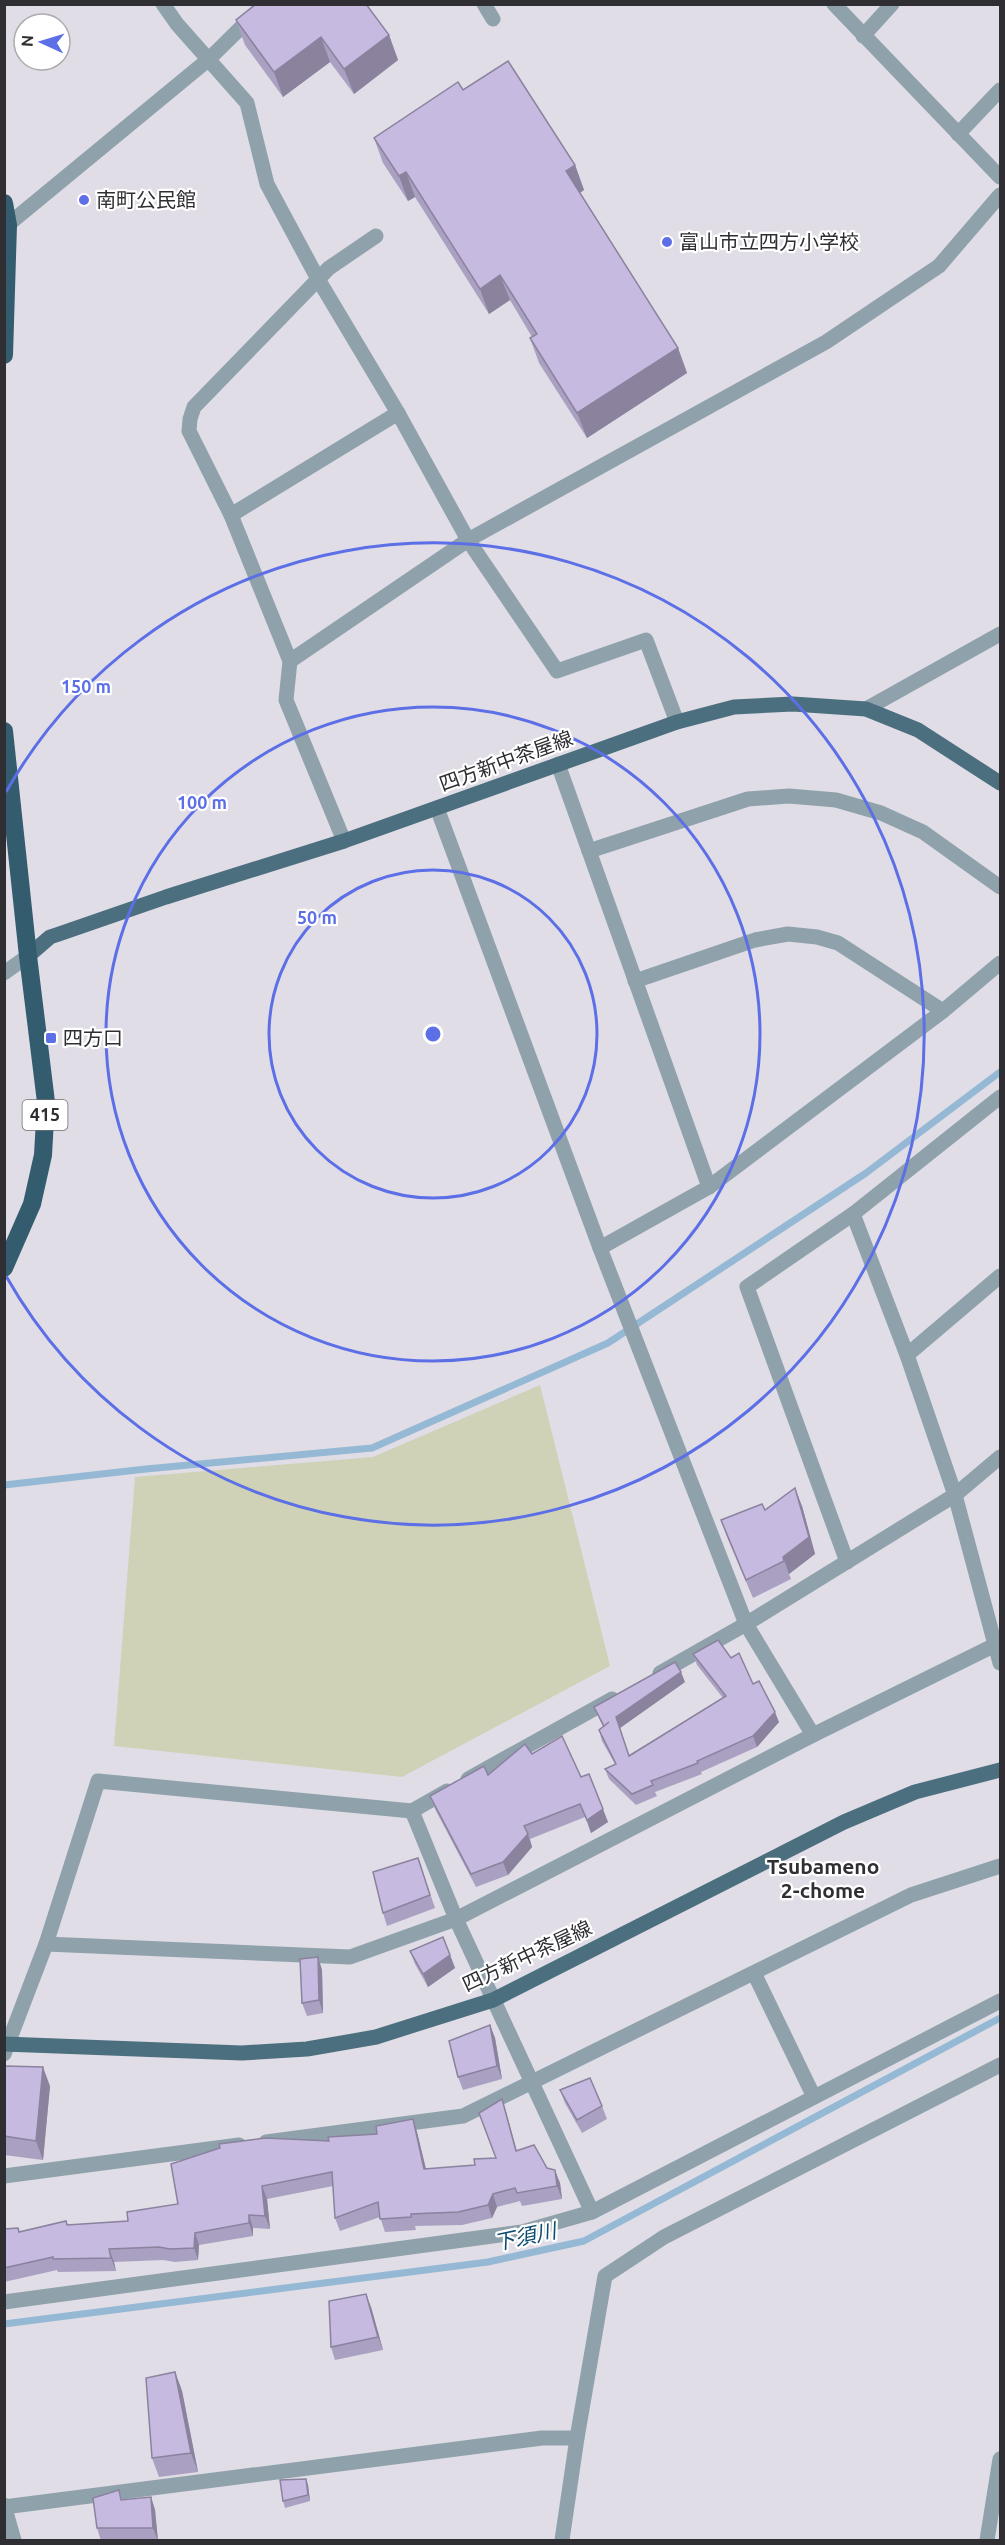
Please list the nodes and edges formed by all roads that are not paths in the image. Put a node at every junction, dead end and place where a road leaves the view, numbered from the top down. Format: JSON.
{"nodes":[{"id":1,"x":163,"y":4,"type":"edge"},
{"id":2,"x":265,"y":4,"type":"edge"},
{"id":3,"x":484,"y":4,"type":"edge"},
{"id":4,"x":834,"y":4,"type":"edge"},
{"id":5,"x":892,"y":4,"type":"edge"},
{"id":6,"x":493,"y":19,"type":"dead end"},
{"id":7,"x":863,"y":36,"type":"junction"},
{"id":8,"x":209,"y":59,"type":"junction"},
{"id":9,"x":1000,"y":90,"type":"edge"},
{"id":10,"x":958,"y":134,"type":"junction"},
{"id":11,"x":1000,"y":177,"type":"edge"},
{"id":12,"x":1000,"y":195,"type":"edge"},
{"id":13,"x":4,"y":203,"type":"edge"},
{"id":14,"x":6,"y":226,"type":"edge"},
{"id":15,"x":376,"y":236,"type":"dead end"},
{"id":16,"x":318,"y":279,"type":"junction"},
{"id":17,"x":4,"y":355,"type":"edge"},
{"id":18,"x":398,"y":413,"type":"junction"},
{"id":19,"x":231,"y":516,"type":"junction"},
{"id":20,"x":468,"y":540,"type":"junction"},
{"id":21,"x":1000,"y":634,"type":"edge"},
{"id":22,"x":290,"y":661,"type":"junction"},
{"id":23,"x":866,"y":709,"type":"junction"},
{"id":24,"x":677,"y":722,"type":"junction"},
{"id":25,"x":4,"y":731,"type":"edge"},
{"id":26,"x":558,"y":764,"type":"junction"},
{"id":27,"x":1000,"y":783,"type":"edge"},
{"id":28,"x":437,"y":808,"type":"junction"},
{"id":29,"x":344,"y":841,"type":"junction"},
{"id":30,"x":589,"y":851,"type":"junction"},
{"id":31,"x":1000,"y":887,"type":"edge"},
{"id":32,"x":27,"y":956,"type":"junction"},
{"id":33,"x":1000,"y":966,"type":"edge"},
{"id":34,"x":4,"y":973,"type":"edge"},
{"id":35,"x":635,"y":981,"type":"junction"},
{"id":36,"x":943,"y":1011,"type":"junction"},
{"id":37,"x":1000,"y":1097,"type":"edge"},
{"id":38,"x":709,"y":1187,"type":"junction"},
{"id":39,"x":853,"y":1214,"type":"junction"},
{"id":40,"x":600,"y":1248,"type":"junction"},
{"id":41,"x":4,"y":1268,"type":"edge"},
{"id":42,"x":1000,"y":1276,"type":"edge"},
{"id":43,"x":907,"y":1355,"type":"junction"},
{"id":44,"x":1000,"y":1457,"type":"edge"},
{"id":45,"x":955,"y":1495,"type":"junction"},
{"id":46,"x":847,"y":1562,"type":"junction"},
{"id":47,"x":746,"y":1624,"type":"junction"},
{"id":48,"x":995,"y":1645,"type":"junction"},
{"id":49,"x":1000,"y":1663,"type":"edge"},
{"id":50,"x":642,"y":1683,"type":"edge"},
{"id":51,"x":621,"y":1694,"type":"edge"},
{"id":52,"x":813,"y":1735,"type":"junction"},
{"id":53,"x":1000,"y":1770,"type":"edge"},
{"id":54,"x":412,"y":1811,"type":"junction"},
{"id":55,"x":1000,"y":1866,"type":"edge"},
{"id":56,"x":456,"y":1919,"type":"junction"},
{"id":57,"x":46,"y":1944,"type":"junction"},
{"id":58,"x":754,"y":1973,"type":"junction"},
{"id":59,"x":493,"y":2000,"type":"junction"},
{"id":60,"x":1000,"y":2001,"type":"edge"},
{"id":61,"x":6,"y":2048,"type":"edge"},
{"id":62,"x":1000,"y":2065,"type":"edge"},
{"id":63,"x":532,"y":2084,"type":"junction"},
{"id":64,"x":814,"y":2097,"type":"junction"},
{"id":65,"x":4,"y":2176,"type":"edge"},
{"id":66,"x":592,"y":2212,"type":"junction"},
{"id":67,"x":4,"y":2302,"type":"edge"},
{"id":68,"x":577,"y":2438,"type":"junction"},
{"id":69,"x":1000,"y":2459,"type":"edge"},
{"id":70,"x":5,"y":2506,"type":"edge"},
{"id":71,"x":14,"y":2541,"type":"edge"},
{"id":72,"x":562,"y":2541,"type":"edge"},
{"id":73,"x":987,"y":2541,"type":"edge"}],
"edges":[{"from":1,"to":8,"type":"street"},
{"from":2,"to":8,"type":"street"},
{"from":3,"to":6,"type":"street"},
{"from":4,"to":7,"type":"street"},
{"from":5,"to":7,"type":"street"},
{"from":7,"to":10,"type":"street"},
{"from":8,"to":14,"type":"street"},
{"from":8,"to":16,"type":"street"},
{"from":9,"to":10,"type":"street"},
{"from":10,"to":11,"type":"street"},
{"from":12,"to":20,"type":"street"},
{"from":13,"to":14,"type":"highway"},
{"from":14,"to":17,"type":"highway"},
{"from":15,"to":16,"type":"street"},
{"from":16,"to":18,"type":"street"},
{"from":16,"to":19,"type":"street"},
{"from":18,"to":19,"type":"street"},
{"from":18,"to":20,"type":"street"},
{"from":19,"to":22,"type":"street"},
{"from":20,"to":22,"type":"street"},
{"from":20,"to":24,"type":"street"},
{"from":21,"to":23,"type":"street"},
{"from":22,"to":29,"type":"street"},
{"from":23,"to":24,"type":"main road","name":"四方新中茶屋線"},
{"from":23,"to":27,"type":"main road","name":"四方新中茶屋線"},
{"from":24,"to":26,"type":"main road","name":"四方新中茶屋線"},
{"from":25,"to":32,"type":"highway","number":"415"},
{"from":26,"to":28,"type":"main road","name":"四方新中茶屋線"},
{"from":26,"to":30,"type":"street"},
{"from":28,"to":29,"type":"main road","name":"四方新中茶屋線"},
{"from":28,"to":40,"type":"street"},
{"from":29,"to":32,"type":"main road","name":"四方新中茶屋線"},
{"from":30,"to":31,"type":"street"},
{"from":30,"to":35,"type":"street"},
{"from":32,"to":34,"type":"street"},
{"from":32,"to":41,"type":"highway","number":"415"},
{"from":33,"to":36,"type":"street"},
{"from":35,"to":36,"type":"street"},
{"from":35,"to":38,"type":"street"},
{"from":36,"to":38,"type":"street"},
{"from":37,"to":39,"type":"street"},
{"from":38,"to":40,"type":"street"},
{"from":39,"to":43,"type":"street"},
{"from":39,"to":46,"type":"street"},
{"from":40,"to":47,"type":"street"},
{"from":42,"to":43,"type":"street"},
{"from":43,"to":45,"type":"street"},
{"from":44,"to":45,"type":"street"},
{"from":45,"to":46,"type":"street"},
{"from":45,"to":48,"type":"street"},
{"from":46,"to":47,"type":"street"},
{"from":47,"to":50,"type":"street"},
{"from":47,"to":52,"type":"street"},
{"from":48,"to":49,"type":"street"},
{"from":48,"to":52,"type":"street"},
{"from":51,"to":54,"type":"street"},
{"from":52,"to":56,"type":"street"},
{"from":53,"to":59,"type":"main road","name":"四方新中茶屋線"},
{"from":54,"to":56,"type":"street"},
{"from":54,"to":57,"type":"street"},
{"from":55,"to":58,"type":"street"},
{"from":56,"to":57,"type":"street"},
{"from":56,"to":59,"type":"street"},
{"from":57,"to":61,"type":"street"},
{"from":58,"to":63,"type":"street"},
{"from":58,"to":64,"type":"street"},
{"from":59,"to":61,"type":"main road","name":"四方新中茶屋線"},
{"from":59,"to":63,"type":"street"},
{"from":60,"to":64,"type":"street"},
{"from":62,"to":68,"type":"street"},
{"from":63,"to":65,"type":"street"},
{"from":63,"to":66,"type":"street"},
{"from":64,"to":66,"type":"street"},
{"from":66,"to":67,"type":"street"},
{"from":68,"to":70,"type":"street"},
{"from":68,"to":72,"type":"street"},
{"from":69,"to":73,"type":"street"},
{"from":70,"to":71,"type":"street"}]}
